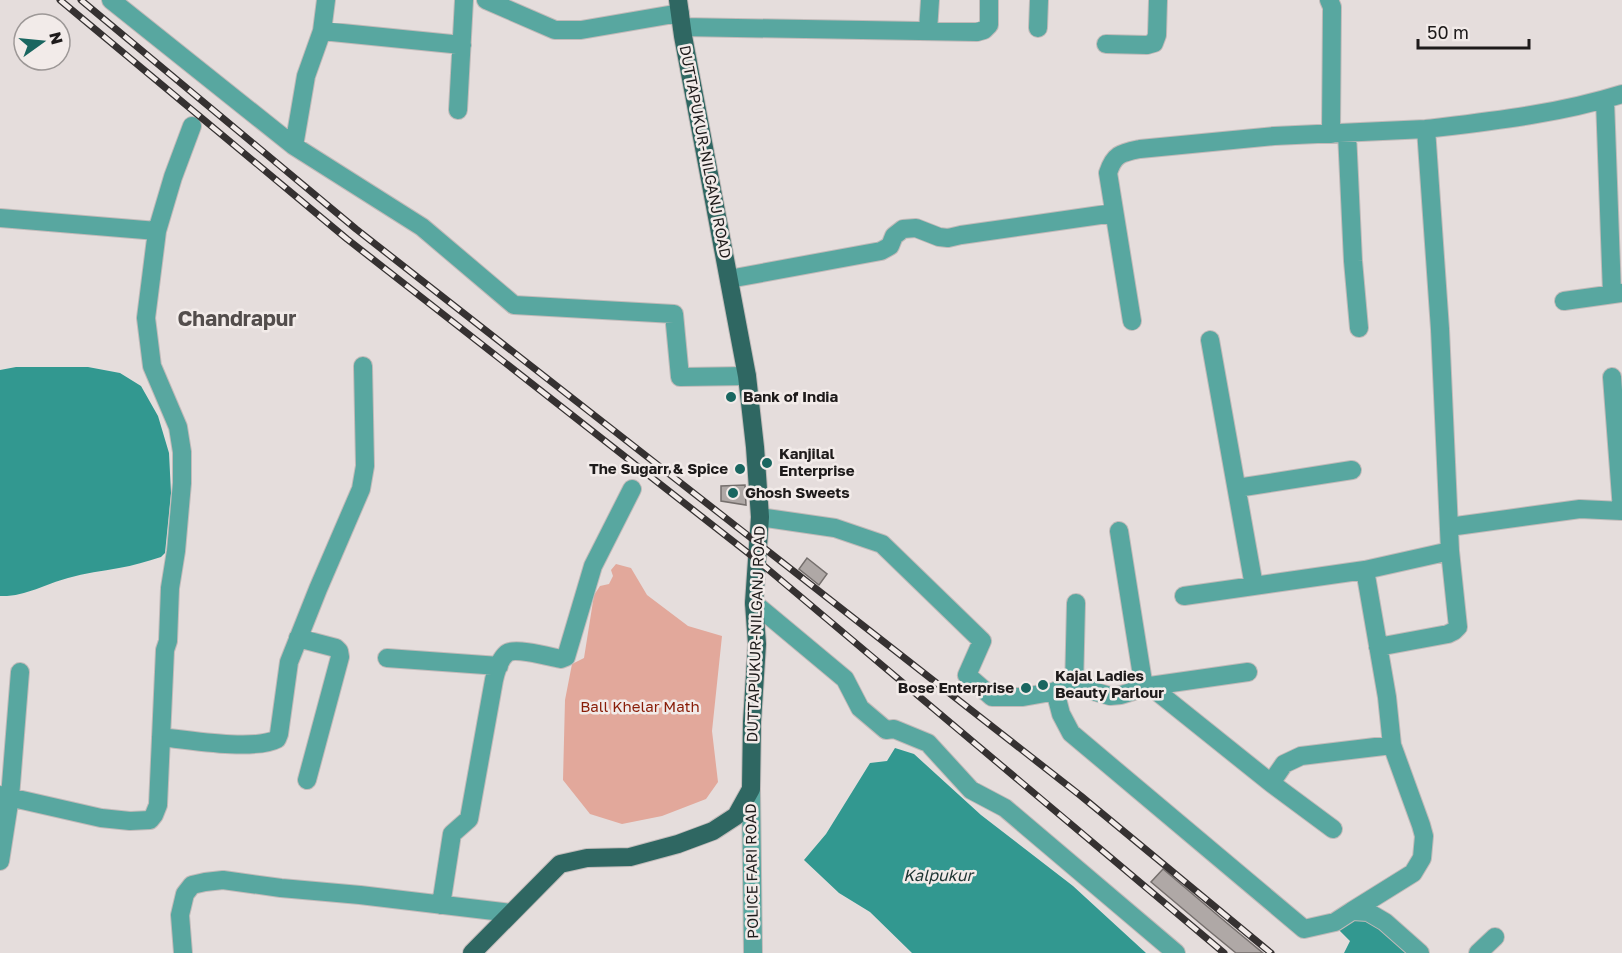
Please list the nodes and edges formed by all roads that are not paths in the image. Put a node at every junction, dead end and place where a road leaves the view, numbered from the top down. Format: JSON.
{"nodes":[{"id":1,"x":111,"y":0,"type":"edge"},
{"id":2,"x":326,"y":0,"type":"edge"},
{"id":3,"x":464,"y":0,"type":"edge"},
{"id":4,"x":486,"y":0,"type":"edge"},
{"id":5,"x":930,"y":0,"type":"edge"},
{"id":6,"x":989,"y":0,"type":"edge"},
{"id":7,"x":1040,"y":0,"type":"edge"},
{"id":8,"x":1158,"y":0,"type":"edge"},
{"id":9,"x":1329,"y":0,"type":"edge"},
{"id":10,"x":680,"y":13,"type":"edge"},
{"id":11,"x":1038,"y":28,"type":"dead end"},
{"id":12,"x":322,"y":31,"type":"junction"},
{"id":13,"x":928,"y":31,"type":"junction"},
{"id":14,"x":1106,"y":44,"type":"dead end"},
{"id":15,"x":462,"y":45,"type":"junction"},
{"id":16,"x":1613,"y":97,"type":"edge"},
{"id":17,"x":458,"y":110,"type":"dead end"},
{"id":18,"x":192,"y":126,"type":"dead end"},
{"id":19,"x":1426,"y":129,"type":"junction"},
{"id":20,"x":1339,"y":133,"type":"junction"},
{"id":21,"x":294,"y":146,"type":"junction"},
{"id":22,"x":1114,"y":213,"type":"junction"},
{"id":23,"x":0,"y":218,"type":"edge"},
{"id":24,"x":157,"y":231,"type":"junction"},
{"id":25,"x":729,"y":279,"type":"junction"},
{"id":26,"x":1617,"y":293,"type":"edge"},
{"id":27,"x":1564,"y":301,"type":"dead end"},
{"id":28,"x":1132,"y":321,"type":"dead end"},
{"id":29,"x":1359,"y":328,"type":"dead end"},
{"id":30,"x":1210,"y":340,"type":"dead end"},
{"id":31,"x":363,"y":366,"type":"dead end"},
{"id":32,"x":747,"y":376,"type":"junction"},
{"id":33,"x":1612,"y":376,"type":"dead end"},
{"id":34,"x":1352,"y":470,"type":"dead end"},
{"id":35,"x":1237,"y":488,"type":"junction"},
{"id":36,"x":632,"y":489,"type":"dead end"},
{"id":37,"x":1622,"y":510,"type":"edge"},
{"id":38,"x":760,"y":517,"type":"junction"},
{"id":39,"x":1449,"y":527,"type":"junction"},
{"id":40,"x":1119,"y":531,"type":"dead end"},
{"id":41,"x":1450,"y":551,"type":"junction"},
{"id":42,"x":1365,"y":570,"type":"junction"},
{"id":43,"x":1254,"y":586,"type":"junction"},
{"id":44,"x":1184,"y":596,"type":"dead end"},
{"id":45,"x":754,"y":603,"type":"junction"},
{"id":46,"x":1076,"y":603,"type":"dead end"},
{"id":47,"x":298,"y":638,"type":"junction"},
{"id":48,"x":1378,"y":647,"type":"junction"},
{"id":49,"x":387,"y":658,"type":"dead end"},
{"id":50,"x":499,"y":666,"type":"junction"},
{"id":51,"x":20,"y":672,"type":"dead end"},
{"id":52,"x":1248,"y":672,"type":"dead end"},
{"id":53,"x":1147,"y":687,"type":"junction"},
{"id":54,"x":1074,"y":688,"type":"junction"},
{"id":55,"x":1055,"y":692,"type":"junction"},
{"id":56,"x":161,"y":737,"type":"junction"},
{"id":57,"x":1392,"y":745,"type":"junction"},
{"id":58,"x":307,"y":780,"type":"dead end"},
{"id":59,"x":1271,"y":783,"type":"junction"},
{"id":60,"x":751,"y":789,"type":"junction"},
{"id":61,"x":5,"y":796,"type":"edge"},
{"id":62,"x":1333,"y":829,"type":"dead end"},
{"id":63,"x":0,"y":861,"type":"edge"},
{"id":64,"x":441,"y":905,"type":"junction"},
{"id":65,"x":1352,"y":911,"type":"junction"},
{"id":66,"x":511,"y":913,"type":"junction"},
{"id":67,"x":1495,"y":937,"type":"dead end"},
{"id":68,"x":183,"y":953,"type":"edge"},
{"id":69,"x":472,"y":953,"type":"edge"},
{"id":70,"x":753,"y":953,"type":"edge"},
{"id":71,"x":1176,"y":953,"type":"edge"},
{"id":72,"x":1420,"y":953,"type":"edge"},
{"id":73,"x":1478,"y":953,"type":"edge"}],
"edges":[{"from":1,"to":21,"type":"street"},
{"from":2,"to":12,"type":"street"},
{"from":3,"to":15,"type":"street"},
{"from":4,"to":10,"type":"street"},
{"from":5,"to":13,"type":"street"},
{"from":6,"to":13,"type":"street"},
{"from":7,"to":11,"type":"street"},
{"from":8,"to":14,"type":"street"},
{"from":9,"to":20,"type":"street"},
{"from":10,"to":13,"type":"street"},
{"from":10,"to":25,"type":"main road","name":"DUTTAPUKUR-NILGANJ ROAD"},
{"from":12,"to":15,"type":"street"},
{"from":12,"to":21,"type":"street"},
{"from":15,"to":17,"type":"street"},
{"from":16,"to":19,"type":"street"},
{"from":16,"to":26,"type":"street"},
{"from":18,"to":24,"type":"street"},
{"from":19,"to":20,"type":"street"},
{"from":19,"to":39,"type":"street"},
{"from":20,"to":22,"type":"street"},
{"from":20,"to":29,"type":"street"},
{"from":21,"to":32,"type":"street"},
{"from":22,"to":25,"type":"street"},
{"from":22,"to":28,"type":"street"},
{"from":23,"to":24,"type":"street"},
{"from":24,"to":56,"type":"street"},
{"from":25,"to":32,"type":"main road","name":"DUTTAPUKUR-NILGANJ ROAD"},
{"from":26,"to":27,"type":"street"},
{"from":30,"to":35,"type":"street"},
{"from":31,"to":47,"type":"street"},
{"from":32,"to":38,"type":"main road","name":"DUTTAPUKUR-NILGANJ ROAD"},
{"from":33,"to":37,"type":"street"},
{"from":34,"to":35,"type":"street"},
{"from":35,"to":43,"type":"street"},
{"from":36,"to":50,"type":"street"},
{"from":37,"to":39,"type":"street"},
{"from":38,"to":45,"type":"main road","name":"DUTTAPUKUR-NILGANJ ROAD"},
{"from":38,"to":55,"type":"street"},
{"from":39,"to":41,"type":"street"},
{"from":40,"to":53,"type":"street"},
{"from":41,"to":42,"type":"street"},
{"from":41,"to":48,"type":"street"},
{"from":42,"to":43,"type":"street"},
{"from":42,"to":48,"type":"street"},
{"from":43,"to":44,"type":"street"},
{"from":45,"to":60,"type":"main road","name":"DUTTAPUKUR-NILGANJ ROAD"},
{"from":45,"to":71,"type":"street"},
{"from":46,"to":54,"type":"street"},
{"from":47,"to":56,"type":"street"},
{"from":47,"to":58,"type":"street"},
{"from":48,"to":57,"type":"street"},
{"from":49,"to":50,"type":"street"},
{"from":50,"to":64,"type":"street"},
{"from":51,"to":61,"type":"street"},
{"from":52,"to":53,"type":"street"},
{"from":53,"to":54,"type":"street"},
{"from":53,"to":59,"type":"street"},
{"from":54,"to":55,"type":"street"},
{"from":55,"to":65,"type":"street"},
{"from":56,"to":61,"type":"street"},
{"from":57,"to":59,"type":"street"},
{"from":57,"to":65,"type":"street"},
{"from":59,"to":62,"type":"street"},
{"from":60,"to":66,"type":"main road","name":"DUTTAPUKUR-NILGANJ ROAD"},
{"from":60,"to":70,"type":"street","name":"POLICE FARI ROAD"},
{"from":61,"to":63,"type":"street"},
{"from":64,"to":66,"type":"street"},
{"from":64,"to":68,"type":"street"},
{"from":65,"to":72,"type":"street"},
{"from":66,"to":69,"type":"main road","name":"DUTTAPUKUR-NILGANJ ROAD"},
{"from":67,"to":73,"type":"street"}]}
